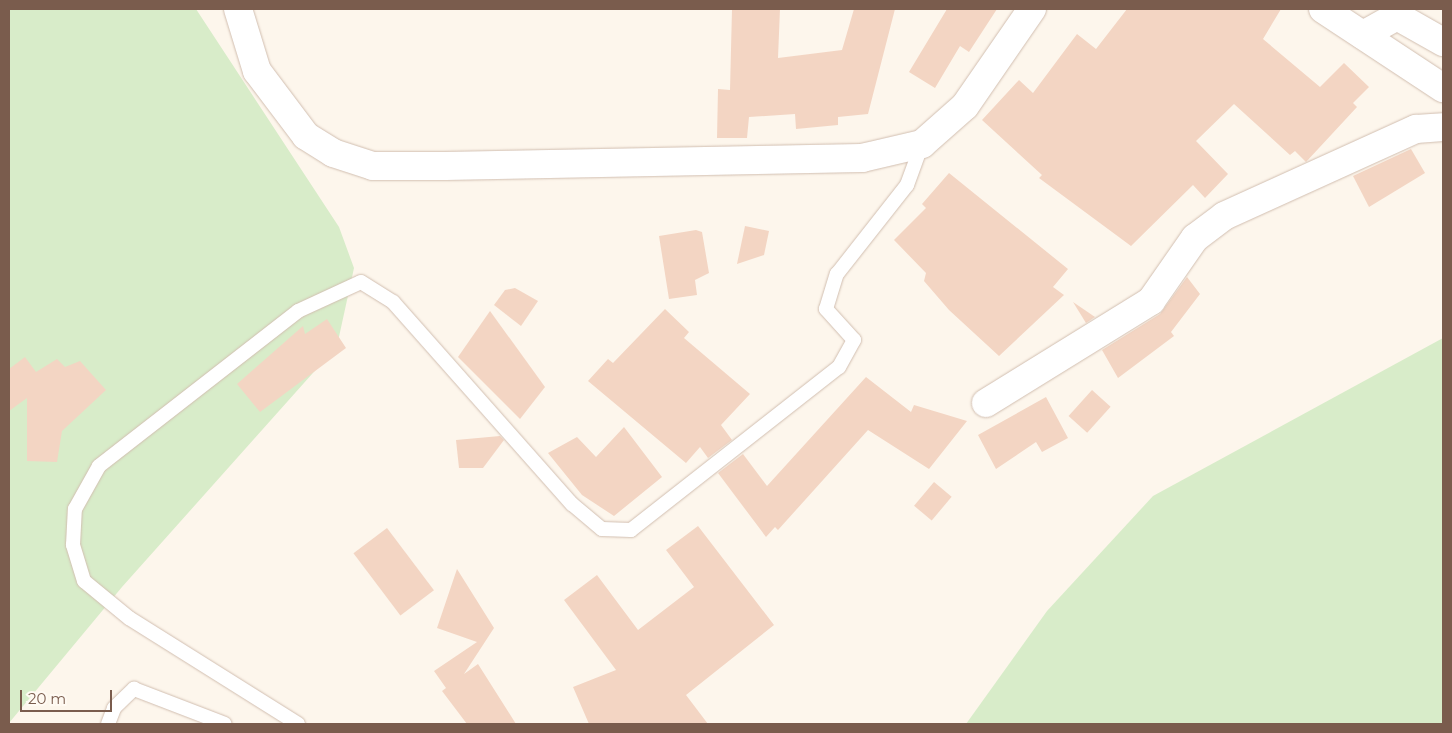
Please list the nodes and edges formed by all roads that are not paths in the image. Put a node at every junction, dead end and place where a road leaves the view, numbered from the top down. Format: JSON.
{"nodes":[{"id":1,"x":238,"y":9,"type":"edge"},
{"id":2,"x":1032,"y":9,"type":"edge"},
{"id":3,"x":1323,"y":9,"type":"edge"},
{"id":4,"x":1363,"y":35,"type":"junction"},
{"id":5,"x":1443,"y":42,"type":"edge"},
{"id":6,"x":1443,"y":87,"type":"edge"},
{"id":7,"x":1443,"y":127,"type":"edge"},
{"id":8,"x":922,"y":144,"type":"junction"},
{"id":9,"x":986,"y":403,"type":"dead end"},
{"id":10,"x":108,"y":724,"type":"edge"},
{"id":11,"x":224,"y":724,"type":"edge"},
{"id":12,"x":298,"y":724,"type":"edge"}],
"edges":[{"from":1,"to":8,"type":"street"},
{"from":2,"to":8,"type":"street"},
{"from":3,"to":4,"type":"street"},
{"from":4,"to":5,"type":"street"},
{"from":4,"to":6,"type":"street"},
{"from":7,"to":9,"type":"street"},
{"from":8,"to":12,"type":"lane"},
{"from":10,"to":11,"type":"lane"}]}
